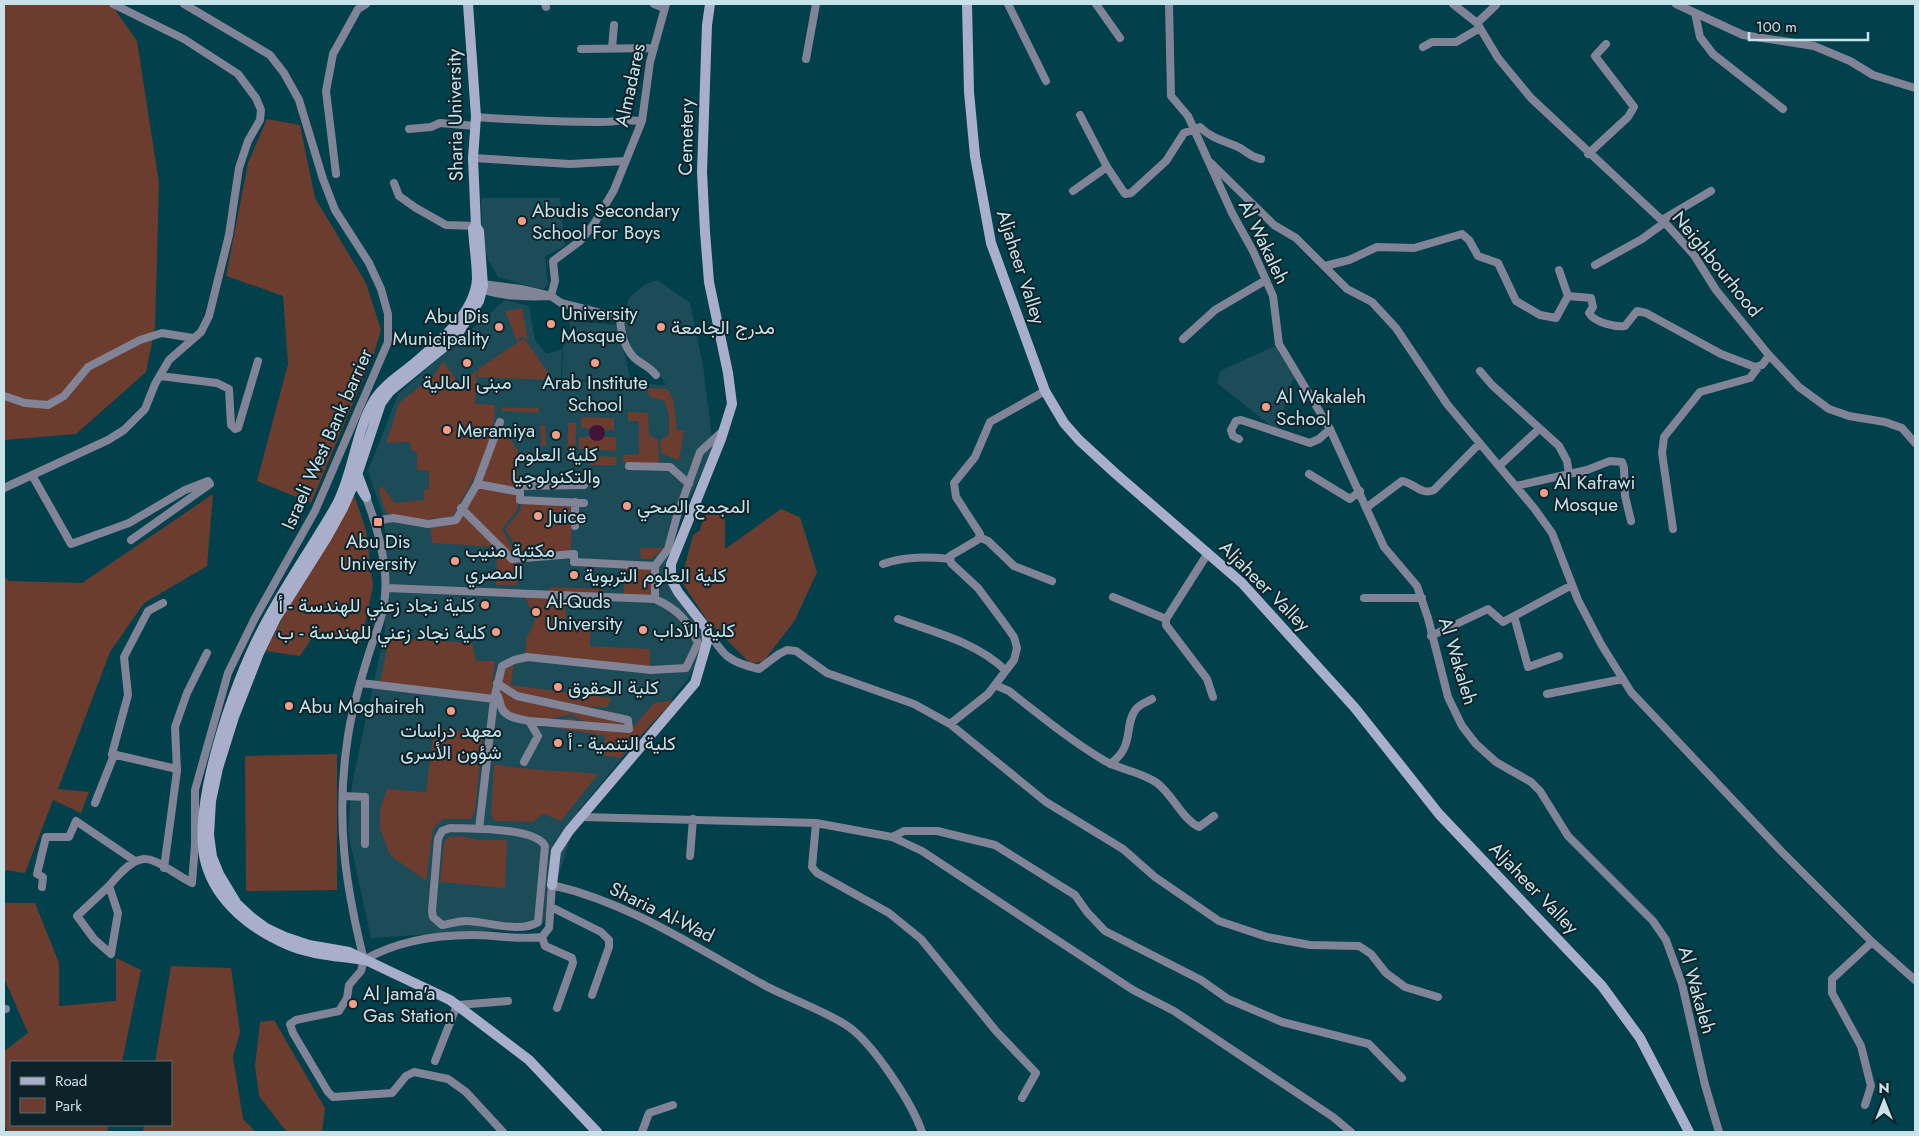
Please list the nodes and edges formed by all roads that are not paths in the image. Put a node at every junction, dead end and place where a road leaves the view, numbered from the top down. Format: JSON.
{"nodes":[{"id":1,"x":113,"y":4,"type":"edge"},
{"id":2,"x":184,"y":4,"type":"edge"},
{"id":3,"x":366,"y":4,"type":"edge"},
{"id":4,"x":468,"y":4,"type":"edge"},
{"id":5,"x":654,"y":4,"type":"edge"},
{"id":6,"x":710,"y":4,"type":"edge"},
{"id":7,"x":816,"y":4,"type":"edge"},
{"id":8,"x":967,"y":4,"type":"edge"},
{"id":9,"x":1008,"y":4,"type":"edge"},
{"id":10,"x":1096,"y":4,"type":"edge"},
{"id":11,"x":1169,"y":4,"type":"edge"},
{"id":12,"x":1453,"y":4,"type":"edge"},
{"id":13,"x":1676,"y":4,"type":"edge"},
{"id":14,"x":1496,"y":5,"type":"edge"},
{"id":15,"x":665,"y":6,"type":"edge"},
{"id":16,"x":1695,"y":13,"type":"junction"},
{"id":17,"x":614,"y":24,"type":"dead end"},
{"id":18,"x":1478,"y":26,"type":"junction"},
{"id":19,"x":1120,"y":38,"type":"dead end"},
{"id":20,"x":1606,"y":44,"type":"dead end"},
{"id":21,"x":612,"y":48,"type":"junction"},
{"id":22,"x":654,"y":48,"type":"junction"},
{"id":23,"x":1423,"y":48,"type":"dead end"},
{"id":24,"x":581,"y":49,"type":"dead end"},
{"id":25,"x":806,"y":59,"type":"dead end"},
{"id":26,"x":1046,"y":81,"type":"dead end"},
{"id":27,"x":1915,"y":88,"type":"edge"},
{"id":28,"x":1783,"y":109,"type":"dead end"},
{"id":29,"x":1080,"y":115,"type":"dead end"},
{"id":30,"x":476,"y":121,"type":"junction"},
{"id":31,"x":642,"y":121,"type":"junction"},
{"id":32,"x":1194,"y":128,"type":"junction"},
{"id":33,"x":409,"y":129,"type":"dead end"},
{"id":34,"x":1588,"y":154,"type":"junction"},
{"id":35,"x":474,"y":158,"type":"junction"},
{"id":36,"x":1261,"y":159,"type":"dead end"},
{"id":37,"x":625,"y":160,"type":"junction"},
{"id":38,"x":1208,"y":160,"type":"junction"},
{"id":39,"x":1107,"y":168,"type":"junction"},
{"id":40,"x":336,"y":174,"type":"dead end"},
{"id":41,"x":394,"y":183,"type":"dead end"},
{"id":42,"x":1073,"y":191,"type":"dead end"},
{"id":43,"x":1710,"y":191,"type":"dead end"},
{"id":44,"x":1663,"y":221,"type":"junction"},
{"id":45,"x":476,"y":226,"type":"junction"},
{"id":46,"x":1595,"y":265,"type":"dead end"},
{"id":47,"x":1325,"y":266,"type":"junction"},
{"id":48,"x":1559,"y":270,"type":"dead end"},
{"id":49,"x":1266,"y":280,"type":"junction"},
{"id":50,"x":480,"y":287,"type":"junction"},
{"id":51,"x":551,"y":296,"type":"junction"},
{"id":52,"x":1568,"y":296,"type":"junction"},
{"id":53,"x":193,"y":338,"type":"junction"},
{"id":54,"x":1183,"y":339,"type":"dead end"},
{"id":55,"x":1770,"y":356,"type":"junction"},
{"id":56,"x":258,"y":361,"type":"dead end"},
{"id":57,"x":1759,"y":366,"type":"junction"},
{"id":58,"x":1480,"y":371,"type":"dead end"},
{"id":59,"x":656,"y":375,"type":"dead end"},
{"id":60,"x":160,"y":376,"type":"junction"},
{"id":61,"x":1045,"y":391,"type":"junction"},
{"id":62,"x":4,"y":396,"type":"edge"},
{"id":63,"x":500,"y":422,"type":"dead end"},
{"id":64,"x":1330,"y":429,"type":"junction"},
{"id":65,"x":1539,"y":429,"type":"junction"},
{"id":66,"x":724,"y":430,"type":"junction"},
{"id":67,"x":1239,"y":439,"type":"dead end"},
{"id":68,"x":1915,"y":443,"type":"edge"},
{"id":69,"x":1479,"y":444,"type":"junction"},
{"id":70,"x":629,"y":466,"type":"dead end"},
{"id":71,"x":1499,"y":466,"type":"junction"},
{"id":72,"x":32,"y":474,"type":"junction"},
{"id":73,"x":1309,"y":474,"type":"dead end"},
{"id":74,"x":1568,"y":474,"type":"junction"},
{"id":75,"x":354,"y":475,"type":"junction"},
{"id":76,"x":477,"y":484,"type":"junction"},
{"id":77,"x":689,"y":484,"type":"junction"},
{"id":78,"x":584,"y":485,"type":"dead end"},
{"id":79,"x":1516,"y":486,"type":"junction"},
{"id":80,"x":4,"y":488,"type":"edge"},
{"id":81,"x":1360,"y":491,"type":"junction"},
{"id":82,"x":520,"y":492,"type":"junction"},
{"id":83,"x":366,"y":497,"type":"joint"},
{"id":84,"x":575,"y":502,"type":"junction"},
{"id":85,"x":584,"y":503,"type":"dead end"},
{"id":86,"x":461,"y":508,"type":"junction"},
{"id":87,"x":1366,"y":508,"type":"junction"},
{"id":88,"x":375,"y":521,"type":"junction"},
{"id":89,"x":1631,"y":521,"type":"dead end"},
{"id":90,"x":575,"y":526,"type":"dead end"},
{"id":91,"x":1672,"y":529,"type":"dead end"},
{"id":92,"x":980,"y":538,"type":"junction"},
{"id":93,"x":132,"y":540,"type":"dead end"},
{"id":94,"x":1208,"y":552,"type":"junction"},
{"id":95,"x":950,"y":559,"type":"junction"},
{"id":96,"x":883,"y":564,"type":"dead end"},
{"id":97,"x":655,"y":566,"type":"junction"},
{"id":98,"x":1052,"y":581,"type":"dead end"},
{"id":99,"x":1572,"y":584,"type":"junction"},
{"id":100,"x":386,"y":588,"type":"junction"},
{"id":101,"x":1113,"y":597,"type":"dead end"},
{"id":102,"x":1364,"y":598,"type":"dead end"},
{"id":103,"x":1422,"y":598,"type":"junction"},
{"id":104,"x":656,"y":599,"type":"junction"},
{"id":105,"x":163,"y":603,"type":"dead end"},
{"id":106,"x":1514,"y":616,"type":"junction"},
{"id":107,"x":898,"y":619,"type":"dead end"},
{"id":108,"x":1166,"y":619,"type":"junction"},
{"id":109,"x":706,"y":628,"type":"junction"},
{"id":110,"x":1431,"y":636,"type":"junction"},
{"id":111,"x":208,"y":653,"type":"dead end"},
{"id":112,"x":1559,"y":656,"type":"dead end"},
{"id":113,"x":1005,"y":670,"type":"junction"},
{"id":114,"x":1623,"y":679,"type":"junction"},
{"id":115,"x":361,"y":683,"type":"junction"},
{"id":116,"x":497,"y":683,"type":"junction"},
{"id":117,"x":995,"y":685,"type":"junction"},
{"id":118,"x":1547,"y":694,"type":"dead end"},
{"id":119,"x":495,"y":696,"type":"junction"},
{"id":120,"x":1213,"y":697,"type":"dead end"},
{"id":121,"x":1152,"y":699,"type":"dead end"},
{"id":122,"x":529,"y":721,"type":"junction"},
{"id":123,"x":950,"y":724,"type":"junction"},
{"id":124,"x":114,"y":755,"type":"junction"},
{"id":125,"x":524,"y":762,"type":"dead end"},
{"id":126,"x":1110,"y":764,"type":"junction"},
{"id":127,"x":177,"y":769,"type":"junction"},
{"id":128,"x":343,"y":796,"type":"junction"},
{"id":129,"x":95,"y":803,"type":"dead end"},
{"id":130,"x":1214,"y":816,"type":"dead end"},
{"id":131,"x":582,"y":817,"type":"junction"},
{"id":132,"x":693,"y":819,"type":"junction"},
{"id":133,"x":816,"y":823,"type":"junction"},
{"id":134,"x":479,"y":829,"type":"junction"},
{"id":135,"x":892,"y":837,"type":"junction"},
{"id":136,"x":365,"y":844,"type":"dead end"},
{"id":137,"x":690,"y":856,"type":"dead end"},
{"id":138,"x":135,"y":861,"type":"junction"},
{"id":139,"x":164,"y":868,"type":"junction"},
{"id":140,"x":552,"y":885,"type":"junction"},
{"id":141,"x":109,"y":886,"type":"junction"},
{"id":142,"x":42,"y":887,"type":"dead end"},
{"id":143,"x":551,"y":907,"type":"junction"},
{"id":144,"x":542,"y":937,"type":"junction"},
{"id":145,"x":1872,"y":942,"type":"junction"},
{"id":146,"x":364,"y":960,"type":"junction"},
{"id":147,"x":1915,"y":980,"type":"edge"},
{"id":148,"x":592,"y":995,"type":"dead end"},
{"id":149,"x":1438,"y":997,"type":"dead end"},
{"id":150,"x":508,"y":1001,"type":"dead end"},
{"id":151,"x":457,"y":1005,"type":"junction"},
{"id":152,"x":557,"y":1008,"type":"dead end"},
{"id":153,"x":435,"y":1061,"type":"dead end"},
{"id":154,"x":1402,"y":1078,"type":"dead end"},
{"id":155,"x":1022,"y":1098,"type":"dead end"},
{"id":156,"x":673,"y":1105,"type":"dead end"},
{"id":157,"x":1865,"y":1105,"type":"dead end"},
{"id":158,"x":503,"y":1132,"type":"edge"},
{"id":159,"x":597,"y":1132,"type":"edge"},
{"id":160,"x":642,"y":1132,"type":"edge"},
{"id":161,"x":922,"y":1132,"type":"edge"},
{"id":162,"x":1352,"y":1132,"type":"edge"},
{"id":163,"x":1689,"y":1132,"type":"edge"},
{"id":164,"x":1719,"y":1132,"type":"edge"}],
"edges":[{"from":1,"to":53,"type":"street"},
{"from":2,"to":139,"type":"street","name":"Israeli West Bank barrier"},
{"from":3,"to":40,"type":"street"},
{"from":4,"to":30,"type":"street","name":"Sharia University"},
{"from":5,"to":15,"type":"street"},
{"from":6,"to":66,"type":"street","name":"Cemetery"},
{"from":7,"to":25,"type":"street"},
{"from":8,"to":61,"type":"street","name":"Aljaheer Valley"},
{"from":9,"to":26,"type":"street"},
{"from":10,"to":19,"type":"street"},
{"from":11,"to":32,"type":"street","name":"Al Wakaleh"},
{"from":12,"to":18,"type":"street","name":"Neighbourhood"},
{"from":13,"to":16,"type":"street"},
{"from":14,"to":18,"type":"street"},
{"from":15,"to":22,"type":"street","name":"Almadares"},
{"from":16,"to":27,"type":"street"},
{"from":16,"to":28,"type":"street"},
{"from":17,"to":21,"type":"street"},
{"from":18,"to":23,"type":"street"},
{"from":18,"to":34,"type":"street","name":"Neighbourhood"},
{"from":20,"to":34,"type":"street"},
{"from":21,"to":22,"type":"street"},
{"from":21,"to":24,"type":"street"},
{"from":22,"to":31,"type":"street","name":"Almadares"},
{"from":29,"to":39,"type":"street"},
{"from":30,"to":31,"type":"street"},
{"from":30,"to":33,"type":"street"},
{"from":30,"to":35,"type":"street","name":"Sharia University"},
{"from":31,"to":37,"type":"street","name":"Almadares"},
{"from":32,"to":36,"type":"street"},
{"from":32,"to":38,"type":"street","name":"Al Wakaleh"},
{"from":32,"to":39,"type":"street"},
{"from":34,"to":44,"type":"street","name":"Neighbourhood"},
{"from":35,"to":37,"type":"street"},
{"from":35,"to":45,"type":"street","name":"Sharia University"},
{"from":37,"to":51,"type":"street","name":"Almadares"},
{"from":38,"to":47,"type":"street"},
{"from":38,"to":49,"type":"street","name":"Al Wakaleh"},
{"from":39,"to":42,"type":"street"},
{"from":41,"to":45,"type":"street"},
{"from":43,"to":44,"type":"street"},
{"from":44,"to":46,"type":"street"},
{"from":44,"to":55,"type":"street","name":"Neighbourhood"},
{"from":45,"to":50,"type":"street","name":"Sharia University"},
{"from":47,"to":52,"type":"street"},
{"from":47,"to":69,"type":"street"},
{"from":48,"to":52,"type":"street"},
{"from":49,"to":54,"type":"street"},
{"from":49,"to":64,"type":"street","name":"Al Wakaleh"},
{"from":50,"to":51,"type":"street"},
{"from":50,"to":75,"type":"street","name":"Sharia University"},
{"from":51,"to":59,"type":"street"},
{"from":52,"to":57,"type":"street"},
{"from":53,"to":60,"type":"street"},
{"from":53,"to":62,"type":"street"},
{"from":55,"to":57,"type":"street"},
{"from":55,"to":68,"type":"street","name":"Neighbourhood"},
{"from":56,"to":60,"type":"street"},
{"from":57,"to":91,"type":"street"},
{"from":58,"to":65,"type":"street"},
{"from":60,"to":72,"type":"street"},
{"from":61,"to":92,"type":"street"},
{"from":61,"to":94,"type":"street","name":"Aljaheer Valley"},
{"from":63,"to":76,"type":"street"},
{"from":64,"to":67,"type":"street"},
{"from":64,"to":81,"type":"street","name":"Al Wakaleh"},
{"from":65,"to":71,"type":"street"},
{"from":65,"to":74,"type":"street"},
{"from":66,"to":77,"type":"street"},
{"from":66,"to":109,"type":"street","name":"Cemetery"},
{"from":69,"to":71,"type":"street"},
{"from":69,"to":87,"type":"street"},
{"from":70,"to":77,"type":"street"},
{"from":71,"to":79,"type":"street"},
{"from":72,"to":80,"type":"street"},
{"from":72,"to":93,"type":"street"},
{"from":73,"to":81,"type":"street"},
{"from":74,"to":79,"type":"street"},
{"from":74,"to":89,"type":"street"},
{"from":75,"to":83,"type":"street"},
{"from":75,"to":146,"type":"street","name":"Sharia University"},
{"from":76,"to":82,"type":"street"},
{"from":76,"to":86,"type":"street"},
{"from":77,"to":97,"type":"street"},
{"from":78,"to":82,"type":"street"},
{"from":79,"to":99,"type":"street"},
{"from":81,"to":87,"type":"street","name":"Al Wakaleh"},
{"from":82,"to":84,"type":"street"},
{"from":83,"to":88,"type":"street"},
{"from":84,"to":85,"type":"street"},
{"from":84,"to":90,"type":"street"},
{"from":86,"to":88,"type":"street"},
{"from":86,"to":97,"type":"street"},
{"from":87,"to":103,"type":"street","name":"Al Wakaleh"},
{"from":88,"to":100,"type":"street"},
{"from":92,"to":95,"type":"street"},
{"from":92,"to":98,"type":"street"},
{"from":94,"to":108,"type":"street"},
{"from":94,"to":163,"type":"street","name":"Aljaheer Valley"},
{"from":95,"to":96,"type":"street"},
{"from":95,"to":113,"type":"street"},
{"from":97,"to":104,"type":"street"},
{"from":99,"to":106,"type":"street"},
{"from":99,"to":114,"type":"street"},
{"from":100,"to":104,"type":"street"},
{"from":100,"to":115,"type":"street"},
{"from":101,"to":108,"type":"street"},
{"from":102,"to":103,"type":"street"},
{"from":103,"to":110,"type":"street","name":"Al Wakaleh"},
{"from":104,"to":116,"type":"street"},
{"from":105,"to":124,"type":"street"},
{"from":106,"to":110,"type":"street"},
{"from":106,"to":112,"type":"street"},
{"from":107,"to":113,"type":"street"},
{"from":108,"to":120,"type":"street"},
{"from":109,"to":123,"type":"street"},
{"from":109,"to":131,"type":"street"},
{"from":110,"to":164,"type":"street","name":"Al Wakaleh"},
{"from":111,"to":127,"type":"street"},
{"from":113,"to":117,"type":"street"},
{"from":114,"to":118,"type":"street"},
{"from":114,"to":145,"type":"street"},
{"from":115,"to":119,"type":"street"},
{"from":115,"to":128,"type":"street"},
{"from":116,"to":119,"type":"street"},
{"from":116,"to":122,"type":"street"},
{"from":117,"to":123,"type":"street"},
{"from":117,"to":126,"type":"street"},
{"from":119,"to":122,"type":"street"},
{"from":119,"to":134,"type":"street"},
{"from":121,"to":126,"type":"street"},
{"from":122,"to":125,"type":"street"},
{"from":123,"to":149,"type":"street"},
{"from":124,"to":127,"type":"street"},
{"from":124,"to":129,"type":"street"},
{"from":126,"to":130,"type":"street"},
{"from":127,"to":139,"type":"street"},
{"from":128,"to":136,"type":"street"},
{"from":128,"to":146,"type":"street"},
{"from":131,"to":132,"type":"street"},
{"from":131,"to":140,"type":"street"},
{"from":132,"to":133,"type":"street"},
{"from":132,"to":137,"type":"street"},
{"from":133,"to":135,"type":"street"},
{"from":133,"to":155,"type":"street"},
{"from":134,"to":134,"type":"street"},
{"from":135,"to":154,"type":"street"},
{"from":135,"to":162,"type":"street"},
{"from":138,"to":139,"type":"street"},
{"from":138,"to":141,"type":"street"},
{"from":138,"to":142,"type":"street"},
{"from":140,"to":143,"type":"street"},
{"from":140,"to":161,"type":"street","name":"Sharia Al-Wad"},
{"from":141,"to":141,"type":"street"},
{"from":143,"to":144,"type":"street"},
{"from":143,"to":148,"type":"street"},
{"from":144,"to":146,"type":"street"},
{"from":144,"to":152,"type":"street"},
{"from":145,"to":147,"type":"street"},
{"from":145,"to":157,"type":"street"},
{"from":146,"to":151,"type":"street"},
{"from":146,"to":158,"type":"street"},
{"from":150,"to":151,"type":"street"},
{"from":151,"to":153,"type":"street"},
{"from":151,"to":159,"type":"street"},
{"from":156,"to":160,"type":"street"}]}
